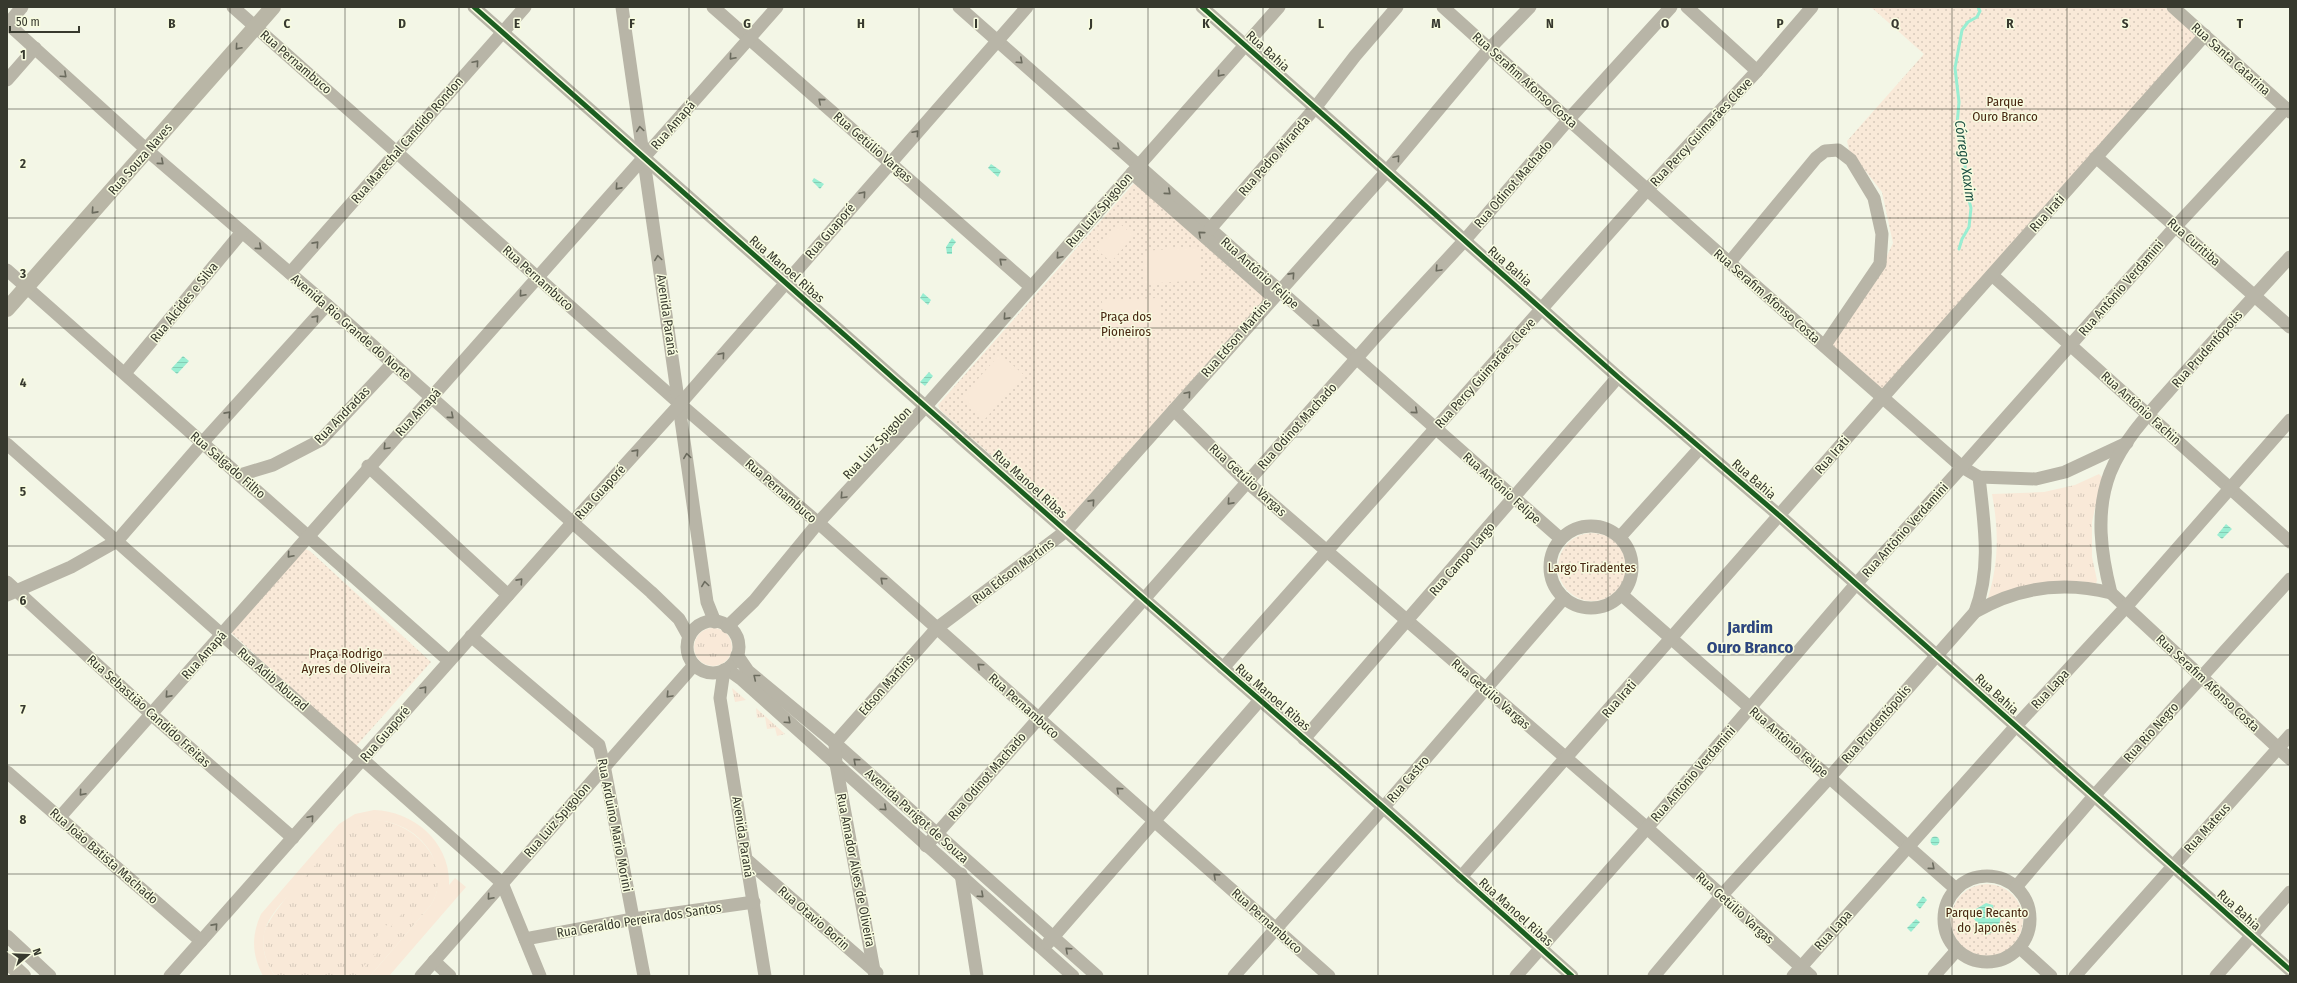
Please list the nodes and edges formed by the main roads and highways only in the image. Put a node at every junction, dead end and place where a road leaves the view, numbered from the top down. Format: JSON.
{"nodes":[{"id":1,"x":273,"y":7,"type":"edge"},
{"id":2,"x":7,"y":309,"type":"edge"},
{"id":3,"x":7,"y":961,"type":"edge"},
{"id":4,"x":23,"y":976,"type":"edge"}],
"edges":[{"from":1,"to":2,"type":"main road","name":"Rua Souza Naves","one_way":true},
{"from":3,"to":4,"type":"main road"}]}
